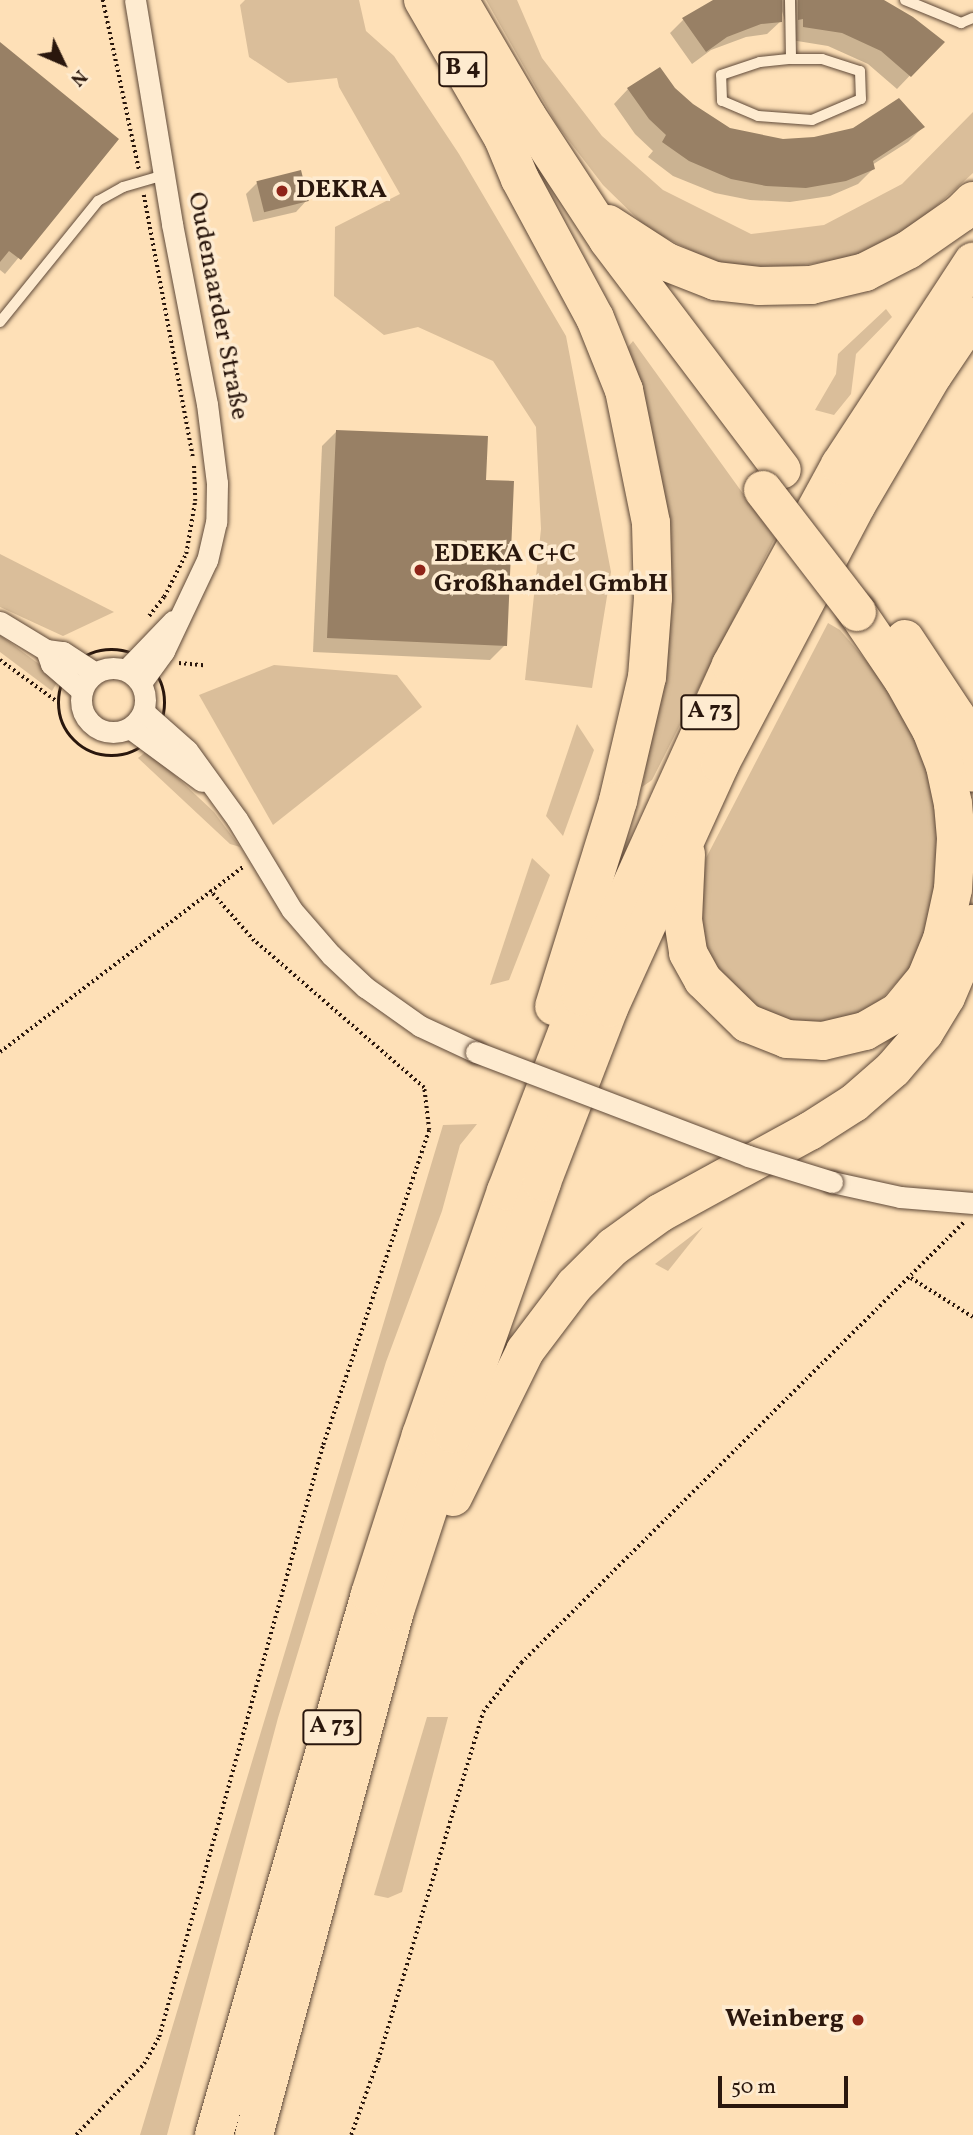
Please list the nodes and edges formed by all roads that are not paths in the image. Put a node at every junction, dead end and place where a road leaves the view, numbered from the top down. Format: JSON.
{"nodes":[{"id":1,"x":135,"y":0,"type":"edge"},
{"id":2,"x":423,"y":0,"type":"edge"},
{"id":3,"x":459,"y":0,"type":"edge"},
{"id":4,"x":790,"y":0,"type":"edge"},
{"id":5,"x":905,"y":0,"type":"edge"},
{"id":6,"x":973,"y":18,"type":"edge"},
{"id":7,"x":791,"y":59,"type":"junction"},
{"id":8,"x":503,"y":138,"type":"junction"},
{"id":9,"x":164,"y":175,"type":"junction"},
{"id":10,"x":579,"y":198,"type":"junction"},
{"id":11,"x":973,"y":201,"type":"edge"},
{"id":12,"x":973,"y":262,"type":"edge"},
{"id":13,"x":973,"y":316,"type":"edge"},
{"id":14,"x":0,"y":322,"type":"edge"},
{"id":15,"x":772,"y":480,"type":"junction"},
{"id":16,"x":862,"y":600,"type":"junction"},
{"id":17,"x":0,"y":622,"type":"edge"},
{"id":18,"x":135,"y":661,"type":"junction"},
{"id":19,"x":79,"y":671,"type":"junction"},
{"id":20,"x":137,"y":720,"type":"junction"},
{"id":21,"x":973,"y":773,"type":"edge"},
{"id":22,"x":687,"y":831,"type":"junction"},
{"id":23,"x":973,"y":924,"type":"edge"},
{"id":24,"x":506,"y":1191,"type":"junction"},
{"id":25,"x":971,"y":1210,"type":"edge"},
{"id":26,"x":407,"y":1574,"type":"junction"},
{"id":27,"x":214,"y":2135,"type":"edge"},
{"id":28,"x":254,"y":2135,"type":"edge"}],
"edges":[{"from":1,"to":9,"type":"street","name":"Oudenaarder Straße"},
{"from":2,"to":8,"type":"highway","number":"B 4"},
{"from":3,"to":10,"type":"highway","number":"B 4"},
{"from":4,"to":7,"type":"lane"},
{"from":5,"to":6,"type":"lane"},
{"from":7,"to":7,"type":"lane"},
{"from":8,"to":15,"type":"highway"},
{"from":8,"to":24,"type":"highway"},
{"from":9,"to":14,"type":"lane"},
{"from":9,"to":18,"type":"street","name":"Oudenaarder Straße"},
{"from":10,"to":11,"type":"highway"},
{"from":10,"to":15,"type":"highway"},
{"from":12,"to":24,"type":"highway","number":"A 73"},
{"from":13,"to":22,"type":"highway","number":"A 73"},
{"from":15,"to":16,"type":"highway","bridge":true},
{"from":16,"to":21,"type":"highway"},
{"from":16,"to":22,"type":"highway"},
{"from":17,"to":19,"type":"street"},
{"from":18,"to":19,"type":"street"},
{"from":18,"to":20,"type":"street"},
{"from":19,"to":20,"type":"street"},
{"from":20,"to":25,"type":"street","bridge":true},
{"from":22,"to":26,"type":"highway","number":"A 73"},
{"from":23,"to":26,"type":"highway"},
{"from":24,"to":27,"type":"highway","number":"A 73"},
{"from":26,"to":28,"type":"highway","number":"A 73"}]}
